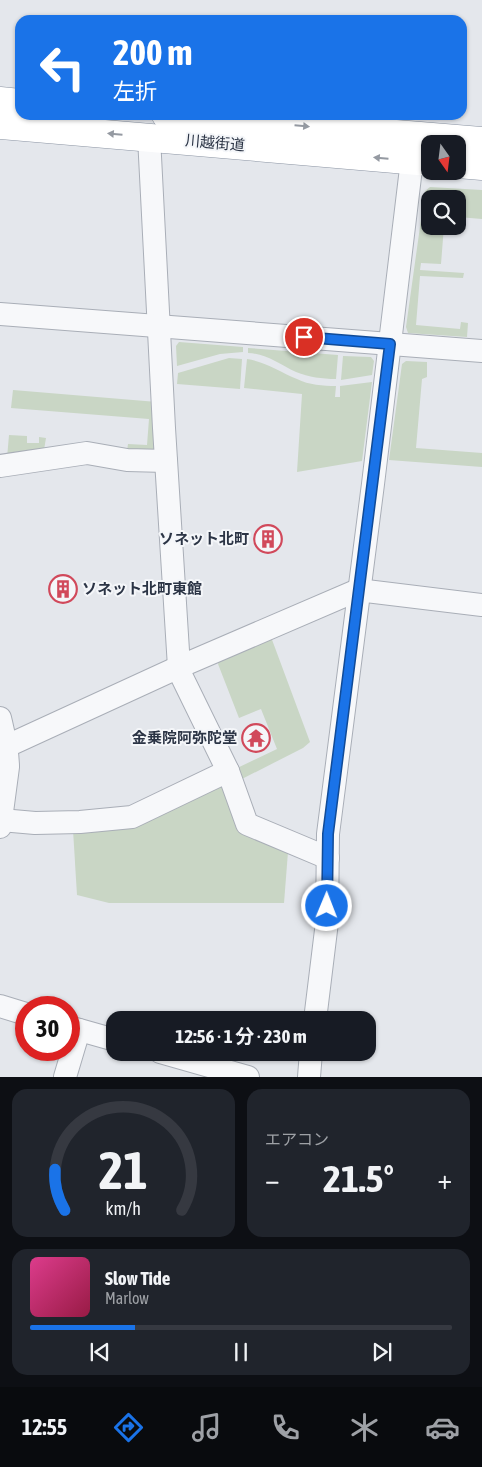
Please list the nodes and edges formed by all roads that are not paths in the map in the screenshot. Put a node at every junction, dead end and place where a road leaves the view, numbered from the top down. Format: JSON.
{"nodes":[{"id":1,"x":0,"y":101,"type":"edge"},
{"id":2,"x":15,"y":102,"type":"edge"},
{"id":3,"x":227,"y":120,"type":"edge"},
{"id":4,"x":0,"y":125,"type":"edge"},
{"id":5,"x":149,"y":137,"type":"junction"},
{"id":6,"x":482,"y":141,"type":"edge"},
{"id":7,"x":421,"y":161,"type":"edge"},
{"id":8,"x":466,"y":165,"type":"edge"},
{"id":9,"x":482,"y":166,"type":"edge"},
{"id":10,"x":0,"y":314,"type":"edge"},
{"id":11,"x":159,"y":326,"type":"junction"},
{"id":12,"x":390,"y":344,"type":"junction"},
{"id":13,"x":482,"y":351,"type":"edge"},
{"id":14,"x":166,"y":461,"type":"junction"},
{"id":15,"x":0,"y":466,"type":"edge"},
{"id":16,"x":358,"y":590,"type":"junction"},
{"id":17,"x":482,"y":605,"type":"edge"},
{"id":18,"x":179,"y":667,"type":"junction"},
{"id":19,"x":0,"y":718,"type":"edge"},
{"id":20,"x":7,"y":746,"type":"junction"},
{"id":21,"x":228,"y":771,"type":"junction"},
{"id":22,"x":1,"y":823,"type":"edge"},
{"id":23,"x":328,"y":858,"type":"junction"},
{"id":24,"x":0,"y":1006,"type":"edge"},
{"id":25,"x":15,"y":1011,"type":"edge"},
{"id":26,"x":316,"y":1011,"type":"edge"},
{"id":27,"x":80,"y":1030,"type":"edge"},
{"id":28,"x":106,"y":1037,"type":"edge"},
{"id":29,"x":69,"y":1061,"type":"edge"},
{"id":30,"x":192,"y":1061,"type":"edge"},
{"id":31,"x":311,"y":1061,"type":"edge"},
{"id":32,"x":66,"y":1077,"type":"edge"},
{"id":33,"x":248,"y":1077,"type":"edge"},
{"id":34,"x":309,"y":1077,"type":"edge"}],
"edges":[{"from":1,"to":2,"type":"highway"},
{"from":3,"to":6,"type":"highway","name":"川越街道","one_way":true},
{"from":5,"to":4,"type":"highway","name":"川越街道","one_way":true},
{"from":7,"to":5,"type":"highway","name":"川越街道","one_way":true},
{"from":5,"to":11,"type":"street"},
{"from":7,"to":12,"type":"street"},
{"from":8,"to":9,"type":"highway"},
{"from":10,"to":11,"type":"street"},
{"from":11,"to":12,"type":"street"},
{"from":11,"to":14,"type":"street"},
{"from":12,"to":13,"type":"street"},
{"from":12,"to":16,"type":"street"},
{"from":14,"to":15,"type":"street"},
{"from":14,"to":18,"type":"street"},
{"from":16,"to":17,"type":"street"},
{"from":16,"to":18,"type":"street"},
{"from":16,"to":23,"type":"street"},
{"from":18,"to":20,"type":"street"},
{"from":18,"to":21,"type":"street"},
{"from":19,"to":20,"type":"street"},
{"from":20,"to":22,"type":"street"},
{"from":21,"to":22,"type":"street"},
{"from":21,"to":23,"type":"street"},
{"from":23,"to":26,"type":"street"},
{"from":24,"to":25,"type":"street"},
{"from":27,"to":28,"type":"street"},
{"from":29,"to":32,"type":"street"},
{"from":30,"to":33,"type":"street"},
{"from":31,"to":34,"type":"street"}]}
